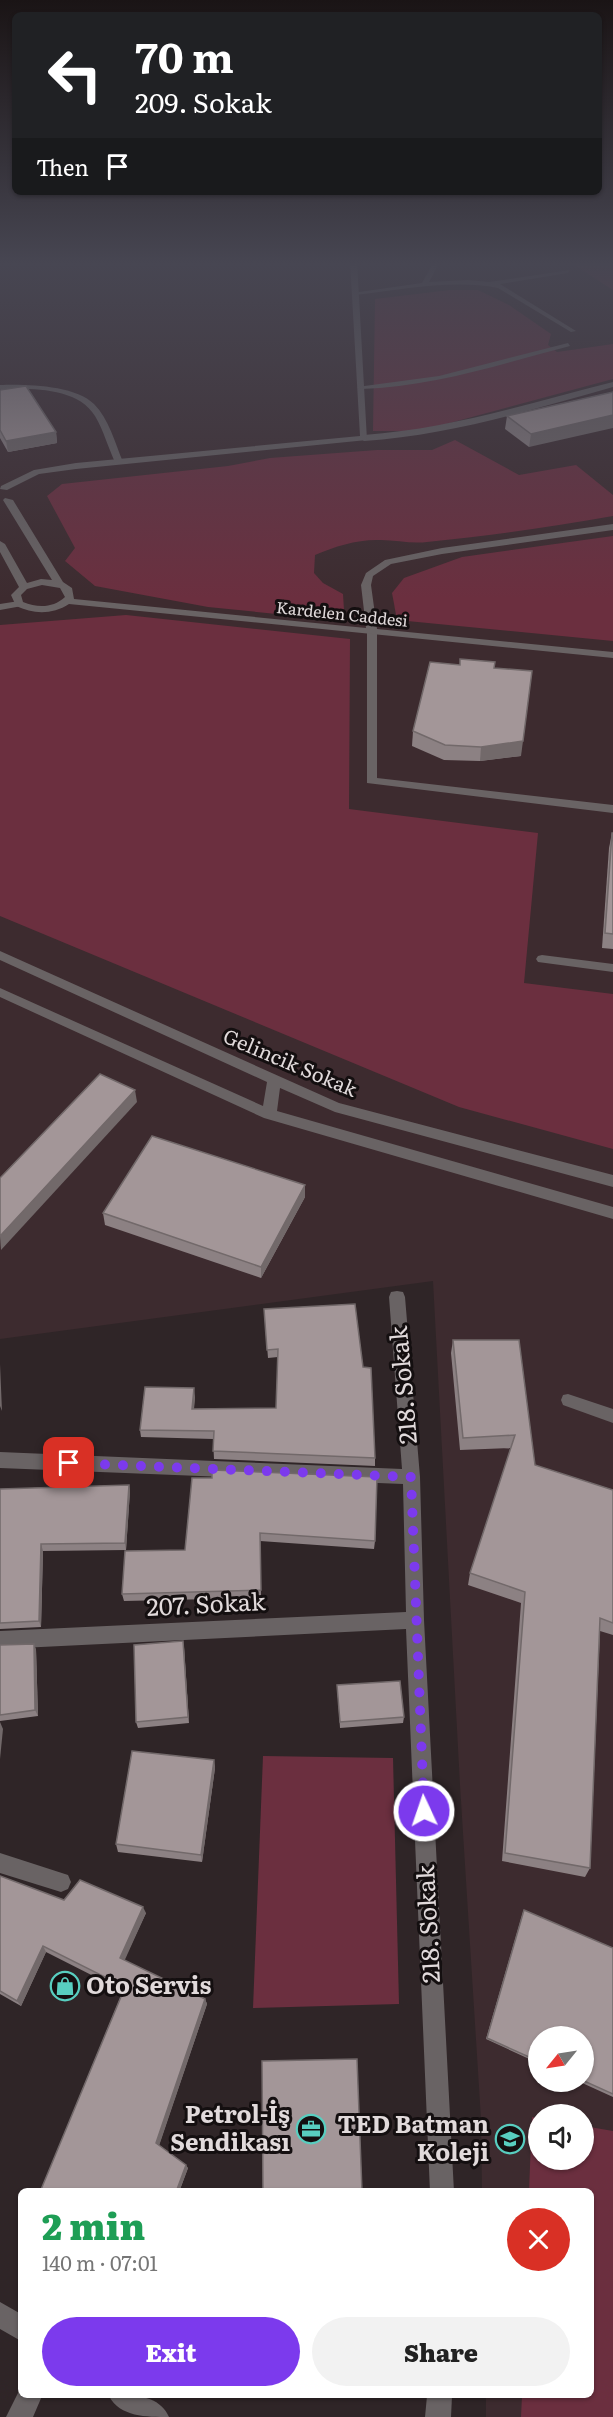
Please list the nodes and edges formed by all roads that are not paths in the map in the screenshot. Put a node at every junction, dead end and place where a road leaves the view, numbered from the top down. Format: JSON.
{"nodes":[{"id":1,"x":360,"y":374,"type":"edge"},
{"id":2,"x":448,"y":374,"type":"edge"},
{"id":3,"x":613,"y":384,"type":"edge"},
{"id":4,"x":0,"y":387,"type":"edge"},
{"id":5,"x":361,"y":387,"type":"junction"},
{"id":6,"x":364,"y":438,"type":"junction"},
{"id":7,"x":119,"y":462,"type":"junction"},
{"id":8,"x":2,"y":487,"type":"edge"},
{"id":9,"x":4,"y":502,"type":"edge"},
{"id":10,"x":613,"y":527,"type":"edge"},
{"id":11,"x":0,"y":544,"type":"edge"},
{"id":12,"x":59,"y":583,"type":"junction"},
{"id":13,"x":24,"y":587,"type":"junction"},
{"id":14,"x":68,"y":601,"type":"junction"},
{"id":15,"x":19,"y":604,"type":"junction"},
{"id":16,"x":0,"y":608,"type":"edge"},
{"id":17,"x":372,"y":632,"type":"junction"},
{"id":18,"x":613,"y":655,"type":"edge"},
{"id":19,"x":613,"y":809,"type":"edge"},
{"id":20,"x":0,"y":955,"type":"edge"},
{"id":21,"x":542,"y":959,"type":"dead end"},
{"id":22,"x":613,"y":968,"type":"edge"},
{"id":23,"x":0,"y":992,"type":"edge"},
{"id":24,"x":275,"y":1079,"type":"junction"},
{"id":25,"x":269,"y":1114,"type":"junction"},
{"id":26,"x":613,"y":1181,"type":"edge"},
{"id":27,"x":613,"y":1213,"type":"edge"},
{"id":28,"x":397,"y":1297,"type":"dead end"},
{"id":29,"x":568,"y":1400,"type":"dead end"},
{"id":30,"x":613,"y":1416,"type":"edge"},
{"id":31,"x":0,"y":1460,"type":"edge"},
{"id":32,"x":411,"y":1477,"type":"junction"},
{"id":33,"x":415,"y":1620,"type":"junction"},
{"id":34,"x":0,"y":1640,"type":"edge"},
{"id":35,"x":0,"y":1863,"type":"edge"},
{"id":36,"x":61,"y":1882,"type":"dead end"},
{"id":37,"x":442,"y":2188,"type":"edge"},
{"id":38,"x":0,"y":2314,"type":"edge"},
{"id":39,"x":18,"y":2327,"type":"edge"},
{"id":40,"x":29,"y":2398,"type":"edge"},
{"id":41,"x":125,"y":2398,"type":"edge"},
{"id":42,"x":440,"y":2398,"type":"edge"},
{"id":43,"x":19,"y":2417,"type":"edge"},
{"id":44,"x":156,"y":2417,"type":"edge"},
{"id":45,"x":438,"y":2417,"type":"edge"}],
"edges":[{"from":1,"to":5,"type":"street"},
{"from":2,"to":5,"type":"lane"},
{"from":3,"to":6,"type":"street"},
{"from":4,"to":7,"type":"lane"},
{"from":5,"to":6,"type":"street"},
{"from":6,"to":7,"type":"street"},
{"from":7,"to":8,"type":"street"},
{"from":8,"to":9,"type":"street"},
{"from":9,"to":12,"type":"street"},
{"from":10,"to":17,"type":"street"},
{"from":11,"to":13,"type":"street"},
{"from":12,"to":13,"type":"street"},
{"from":12,"to":14,"type":"street"},
{"from":13,"to":15,"type":"street"},
{"from":14,"to":15,"type":"street"},
{"from":14,"to":17,"type":"street","name":"Kardelen Caddesi"},
{"from":15,"to":16,"type":"street"},
{"from":17,"to":18,"type":"street","name":"Kardelen Caddesi"},
{"from":17,"to":19,"type":"street"},
{"from":20,"to":24,"type":"street","name":"Gelincik Sokak"},
{"from":21,"to":22,"type":"lane"},
{"from":23,"to":25,"type":"street"},
{"from":24,"to":25,"type":"street"},
{"from":24,"to":26,"type":"street","name":"Gelincik Sokak"},
{"from":25,"to":27,"type":"street"},
{"from":28,"to":32,"type":"street","name":"218. Sokak"},
{"from":29,"to":30,"type":"lane"},
{"from":31,"to":32,"type":"street"},
{"from":32,"to":33,"type":"street","name":"218. Sokak"},
{"from":33,"to":34,"type":"street","name":"207. Sokak"},
{"from":33,"to":37,"type":"street","name":"218. Sokak"},
{"from":35,"to":36,"type":"street"},
{"from":38,"to":39,"type":"street"},
{"from":40,"to":43,"type":"street"},
{"from":41,"to":44,"type":"street"},
{"from":42,"to":45,"type":"street"}]}
